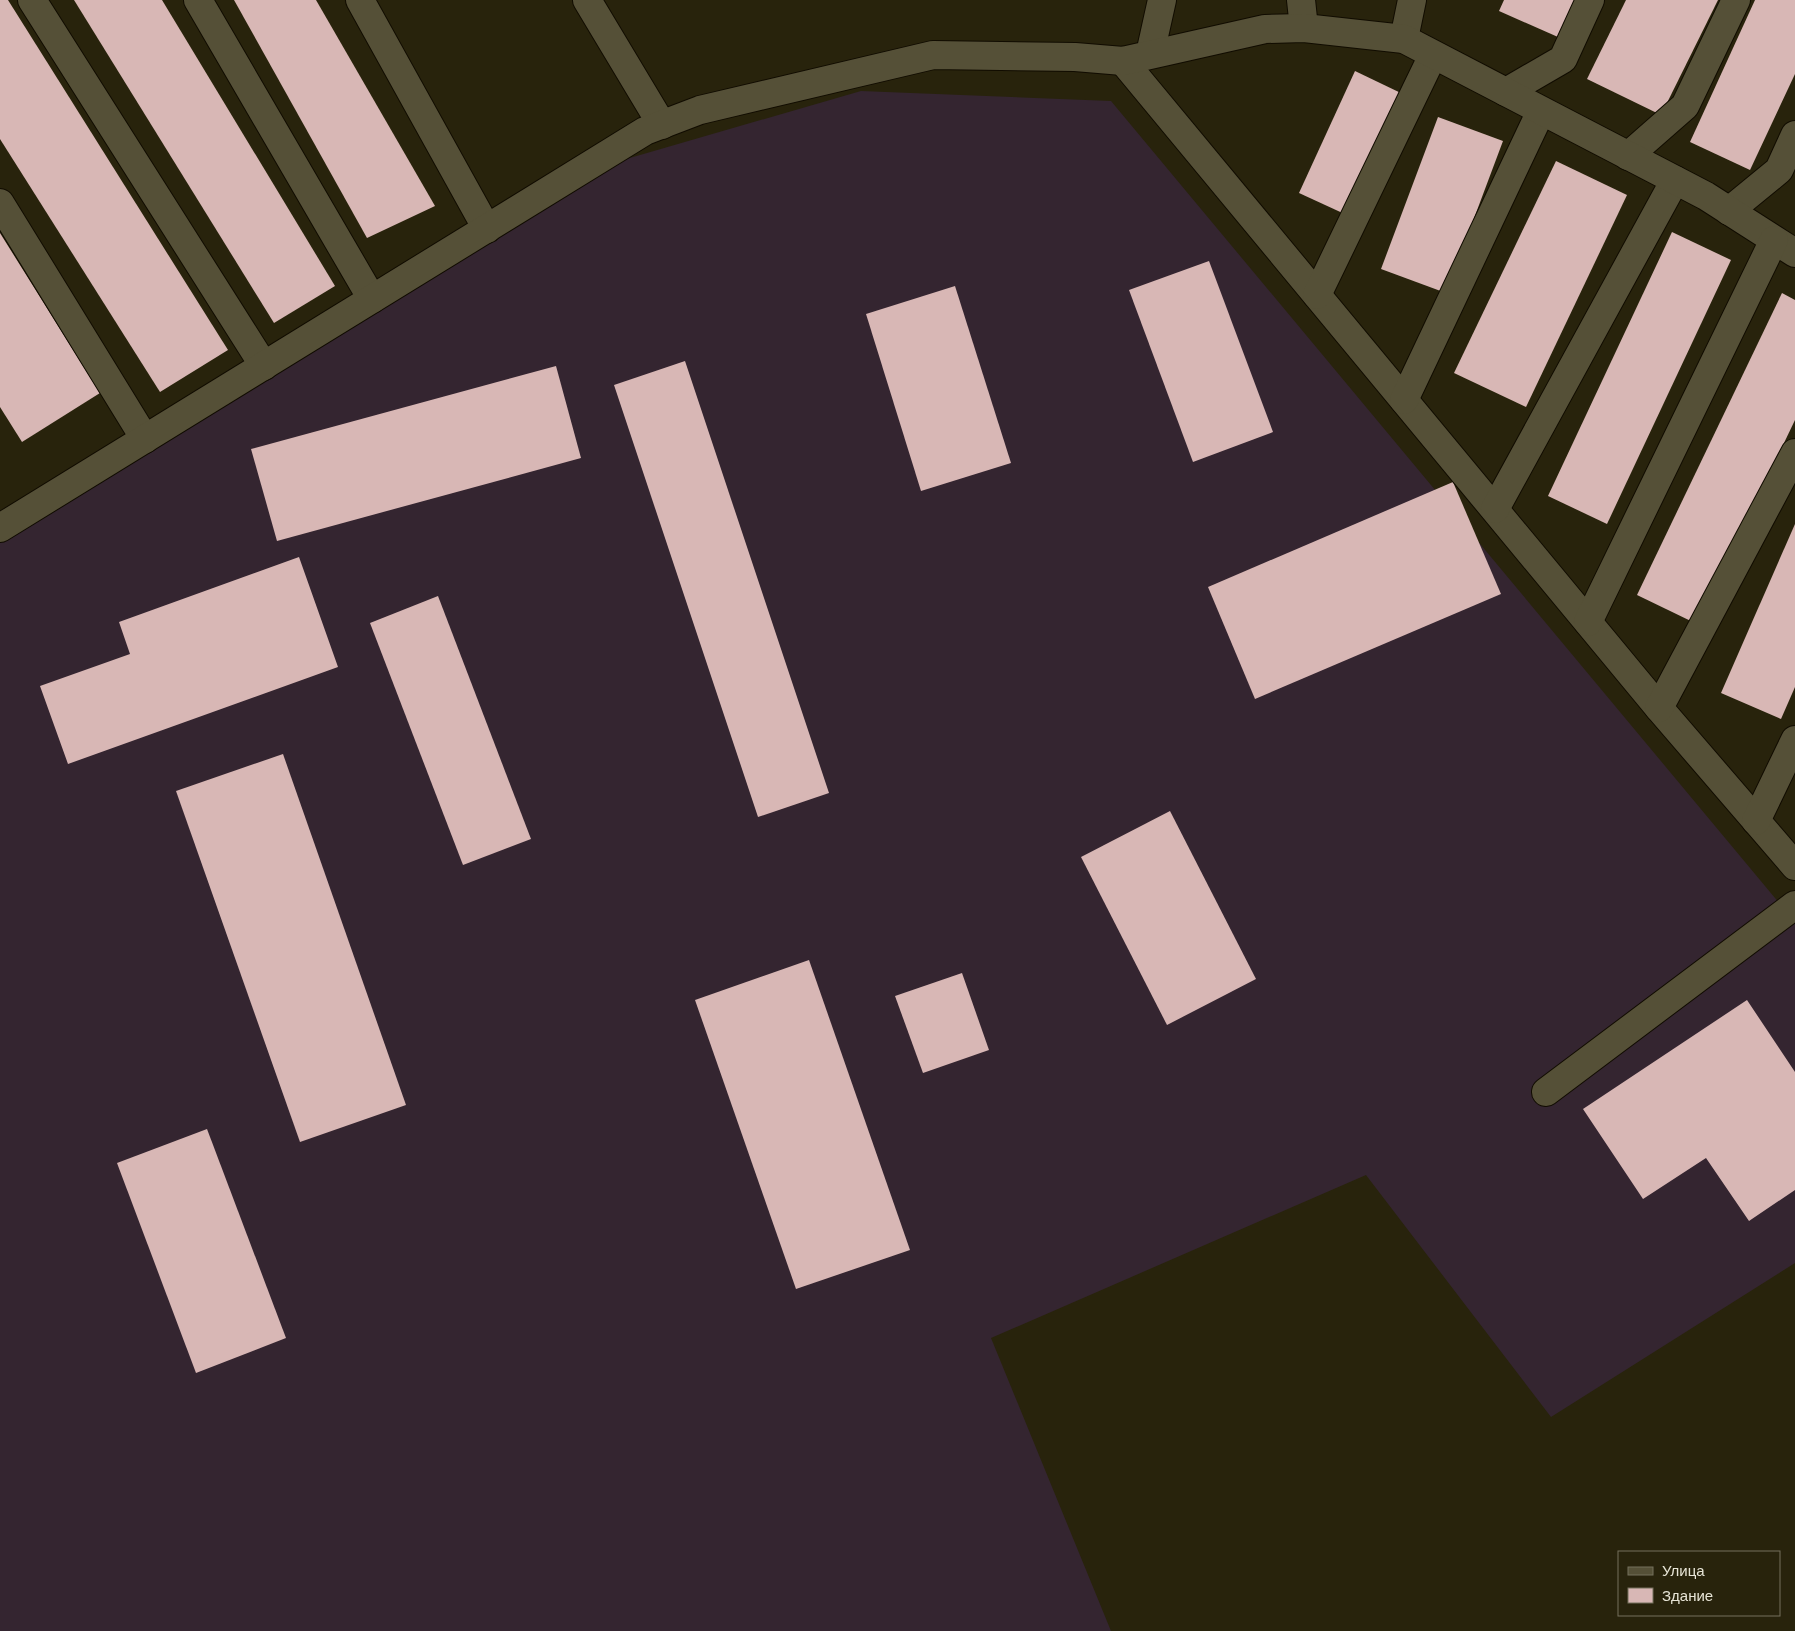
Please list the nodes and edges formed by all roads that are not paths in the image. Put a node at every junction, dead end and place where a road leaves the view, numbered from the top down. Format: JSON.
{"nodes":[{"id":1,"x":32,"y":0,"type":"edge"},
{"id":2,"x":198,"y":0,"type":"edge"},
{"id":3,"x":360,"y":0,"type":"edge"},
{"id":4,"x":587,"y":0,"type":"edge"},
{"id":5,"x":1162,"y":0,"type":"edge"},
{"id":6,"x":1301,"y":0,"type":"edge"},
{"id":7,"x":1412,"y":0,"type":"edge"},
{"id":8,"x":1590,"y":0,"type":"edge"},
{"id":9,"x":1736,"y":0,"type":"edge"},
{"id":10,"x":1304,"y":28,"type":"junction"},
{"id":11,"x":1404,"y":39,"type":"junction"},
{"id":12,"x":1150,"y":54,"type":"junction"},
{"id":13,"x":1433,"y":55,"type":"junction"},
{"id":14,"x":1123,"y":61,"type":"junction"},
{"id":15,"x":1506,"y":92,"type":"junction"},
{"id":16,"x":1541,"y":111,"type":"junction"},
{"id":17,"x":662,"y":125,"type":"junction"},
{"id":18,"x":1795,"y":135,"type":"edge"},
{"id":19,"x":1628,"y":156,"type":"junction"},
{"id":20,"x":1675,"y":180,"type":"junction"},
{"id":21,"x":0,"y":203,"type":"edge"},
{"id":22,"x":1729,"y":211,"type":"junction"},
{"id":23,"x":487,"y":229,"type":"junction"},
{"id":24,"x":1784,"y":246,"type":"edge"},
{"id":25,"x":1317,"y":295,"type":"junction"},
{"id":26,"x":372,"y":299,"type":"junction"},
{"id":27,"x":264,"y":366,"type":"junction"},
{"id":28,"x":1404,"y":400,"type":"junction"},
{"id":29,"x":145,"y":439,"type":"junction"},
{"id":30,"x":1795,"y":453,"type":"edge"},
{"id":31,"x":1495,"y":509,"type":"junction"},
{"id":32,"x":2,"y":521,"type":"edge"},
{"id":33,"x":1588,"y":622,"type":"junction"},
{"id":34,"x":1660,"y":708,"type":"junction"},
{"id":35,"x":1795,"y":740,"type":"edge"},
{"id":36,"x":1756,"y":821,"type":"junction"},
{"id":37,"x":1795,"y":866,"type":"edge"},
{"id":38,"x":1795,"y":905,"type":"edge"},
{"id":39,"x":1546,"y":1092,"type":"dead end"}],
"edges":[{"from":1,"to":27,"type":"street"},
{"from":2,"to":26,"type":"street"},
{"from":3,"to":23,"type":"street"},
{"from":4,"to":17,"type":"street"},
{"from":5,"to":12,"type":"street"},
{"from":6,"to":10,"type":"street"},
{"from":7,"to":11,"type":"street"},
{"from":8,"to":15,"type":"street"},
{"from":9,"to":19,"type":"street"},
{"from":10,"to":11,"type":"street"},
{"from":10,"to":12,"type":"street"},
{"from":11,"to":13,"type":"street"},
{"from":12,"to":14,"type":"street"},
{"from":13,"to":15,"type":"street"},
{"from":13,"to":25,"type":"street"},
{"from":14,"to":17,"type":"street"},
{"from":14,"to":25,"type":"street"},
{"from":15,"to":16,"type":"street"},
{"from":16,"to":19,"type":"street"},
{"from":16,"to":28,"type":"street"},
{"from":17,"to":23,"type":"street"},
{"from":18,"to":22,"type":"street"},
{"from":19,"to":20,"type":"street"},
{"from":20,"to":22,"type":"street"},
{"from":20,"to":31,"type":"street"},
{"from":21,"to":29,"type":"street"},
{"from":22,"to":24,"type":"street"},
{"from":23,"to":26,"type":"street"},
{"from":24,"to":33,"type":"street"},
{"from":25,"to":28,"type":"street"},
{"from":26,"to":27,"type":"street"},
{"from":27,"to":29,"type":"street"},
{"from":28,"to":31,"type":"street"},
{"from":29,"to":32,"type":"street"},
{"from":30,"to":34,"type":"street"},
{"from":31,"to":33,"type":"street"},
{"from":33,"to":34,"type":"street"},
{"from":34,"to":36,"type":"street"},
{"from":35,"to":36,"type":"street"},
{"from":36,"to":37,"type":"street"},
{"from":38,"to":39,"type":"street"}]}
